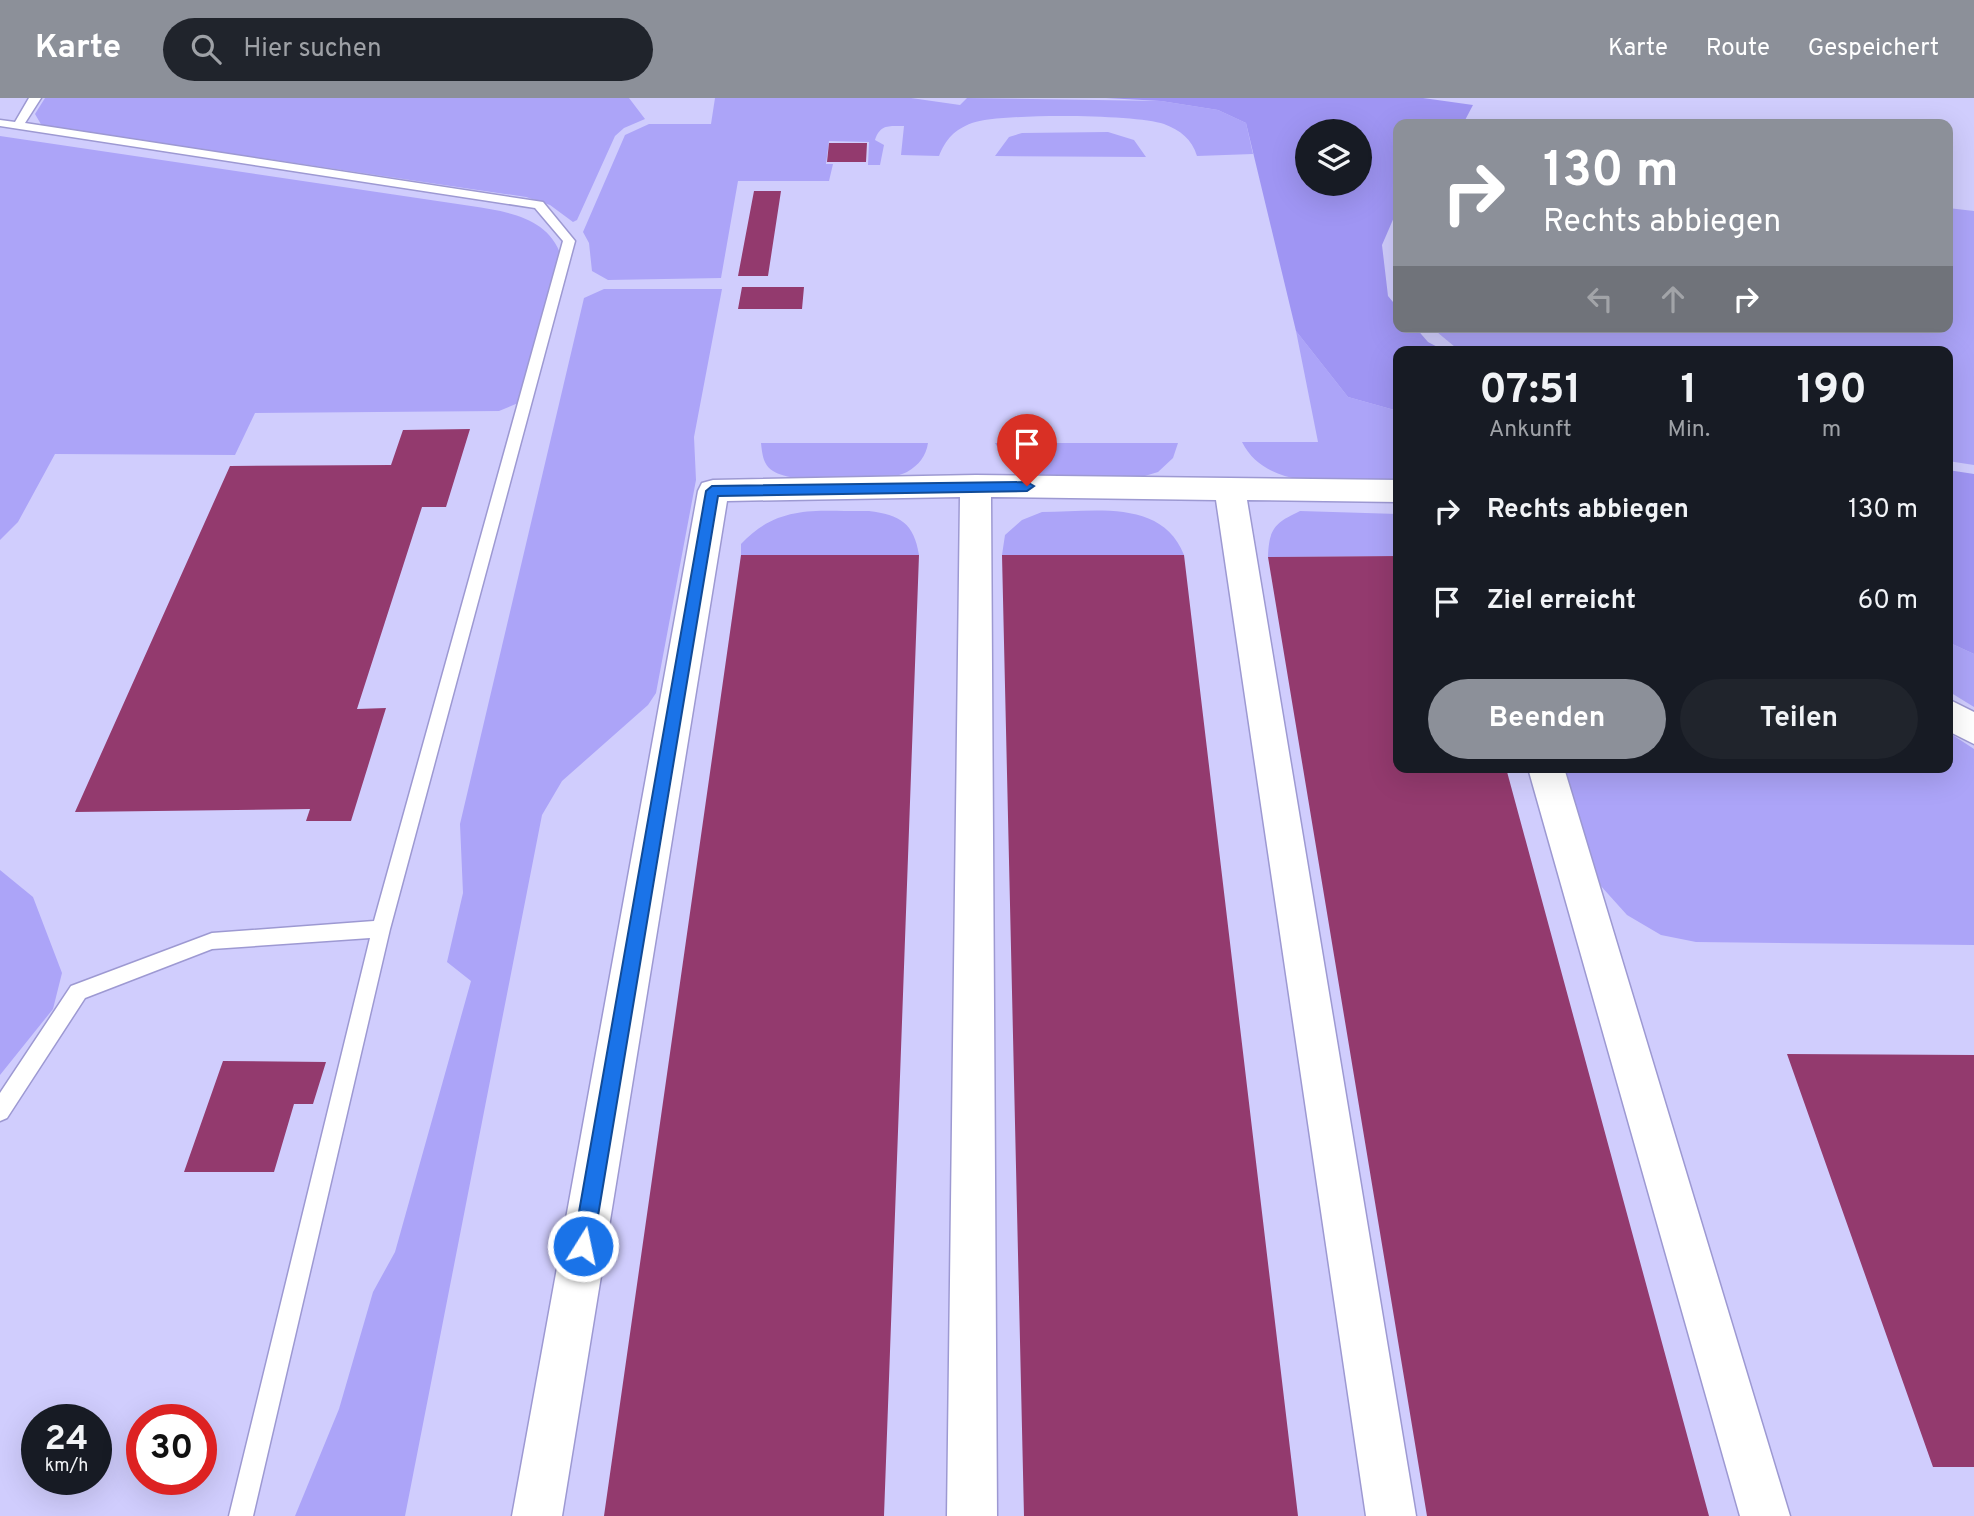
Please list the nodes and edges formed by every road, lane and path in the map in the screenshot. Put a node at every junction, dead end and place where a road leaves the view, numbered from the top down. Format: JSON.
{"nodes":[{"id":1,"x":35,"y":98,"type":"edge"},
{"id":2,"x":0,"y":123,"type":"edge"},
{"id":3,"x":18,"y":126,"type":"junction"},
{"id":4,"x":976,"y":486,"type":"junction"},
{"id":5,"x":1230,"y":489,"type":"junction"},
{"id":6,"x":1393,"y":491,"type":"edge"},
{"id":7,"x":1953,"y":716,"type":"edge"},
{"id":8,"x":1974,"y":730,"type":"edge"},
{"id":9,"x":1547,"y":773,"type":"edge"},
{"id":10,"x":381,"y":929,"type":"junction"},
{"id":11,"x":0,"y":1111,"type":"edge"},
{"id":12,"x":240,"y":1516,"type":"edge"},
{"id":13,"x":537,"y":1516,"type":"edge"},
{"id":14,"x":972,"y":1516,"type":"edge"},
{"id":15,"x":1391,"y":1516,"type":"edge"},
{"id":16,"x":1765,"y":1516,"type":"edge"}],
"edges":[{"from":1,"to":3,"type":"lane"},
{"from":2,"to":3,"type":"lane"},
{"from":3,"to":10,"type":"lane"},
{"from":4,"to":5,"type":"street"},
{"from":4,"to":13,"type":"street"},
{"from":4,"to":14,"type":"street"},
{"from":5,"to":6,"type":"street"},
{"from":5,"to":15,"type":"street"},
{"from":7,"to":8,"type":"street"},
{"from":9,"to":16,"type":"street"},
{"from":10,"to":11,"type":"lane"},
{"from":10,"to":12,"type":"lane"}]}
